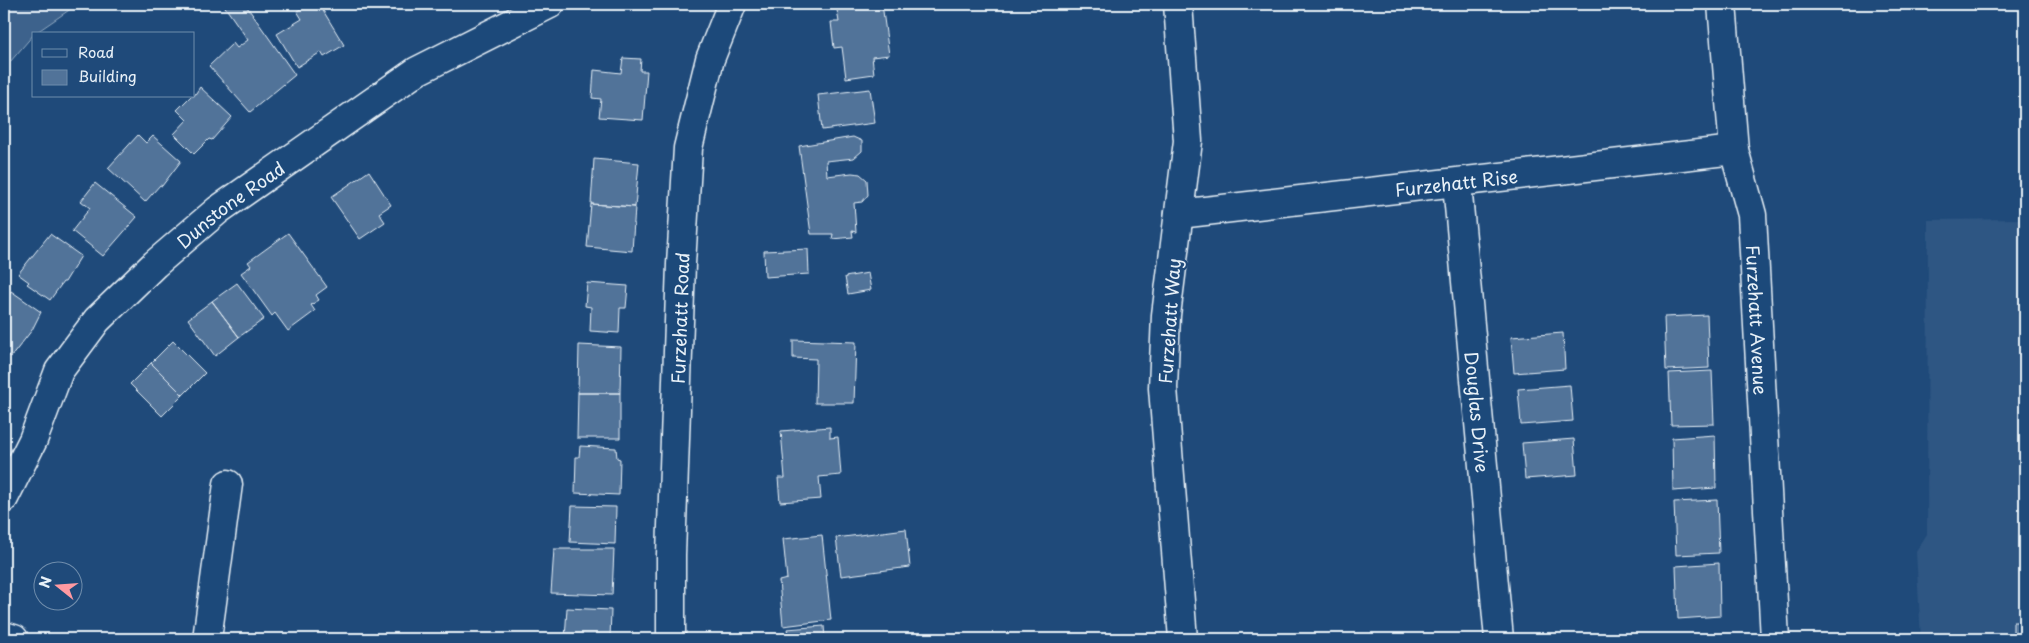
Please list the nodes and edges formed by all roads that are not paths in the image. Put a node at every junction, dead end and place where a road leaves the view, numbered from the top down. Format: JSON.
{"nodes":[{"id":1,"x":550,"y":4,"type":"edge"},
{"id":2,"x":732,"y":4,"type":"edge"},
{"id":3,"x":1178,"y":4,"type":"edge"},
{"id":4,"x":1722,"y":4,"type":"edge"},
{"id":5,"x":1734,"y":150,"type":"junction"},
{"id":6,"x":1457,"y":184,"type":"junction"},
{"id":7,"x":1179,"y":214,"type":"junction"},
{"id":8,"x":228,"y":484,"type":"dead end"},
{"id":9,"x":4,"y":498,"type":"edge"},
{"id":10,"x":4,"y":636,"type":"edge"},
{"id":11,"x":14,"y":639,"type":"edge"},
{"id":12,"x":207,"y":639,"type":"edge"},
{"id":13,"x":672,"y":639,"type":"edge"},
{"id":14,"x":1183,"y":639,"type":"edge"},
{"id":15,"x":1499,"y":639,"type":"edge"},
{"id":16,"x":1775,"y":639,"type":"edge"}],
"edges":[{"from":1,"to":9,"type":"street","name":"Dunstone Road"},
{"from":2,"to":13,"type":"street","name":"Furzehatt Road"},
{"from":3,"to":7,"type":"street","name":"Furzehatt Way"},
{"from":4,"to":5,"type":"street","name":"Furzehatt Avenue"},
{"from":5,"to":6,"type":"street","name":"Furzehatt Rise"},
{"from":5,"to":16,"type":"street","name":"Furzehatt Avenue"},
{"from":6,"to":7,"type":"street","name":"Furzehatt Rise"},
{"from":6,"to":15,"type":"street","name":"Douglas Drive"},
{"from":7,"to":14,"type":"street","name":"Furzehatt Way"},
{"from":8,"to":12,"type":"street"},
{"from":10,"to":11,"type":"street"}]}
